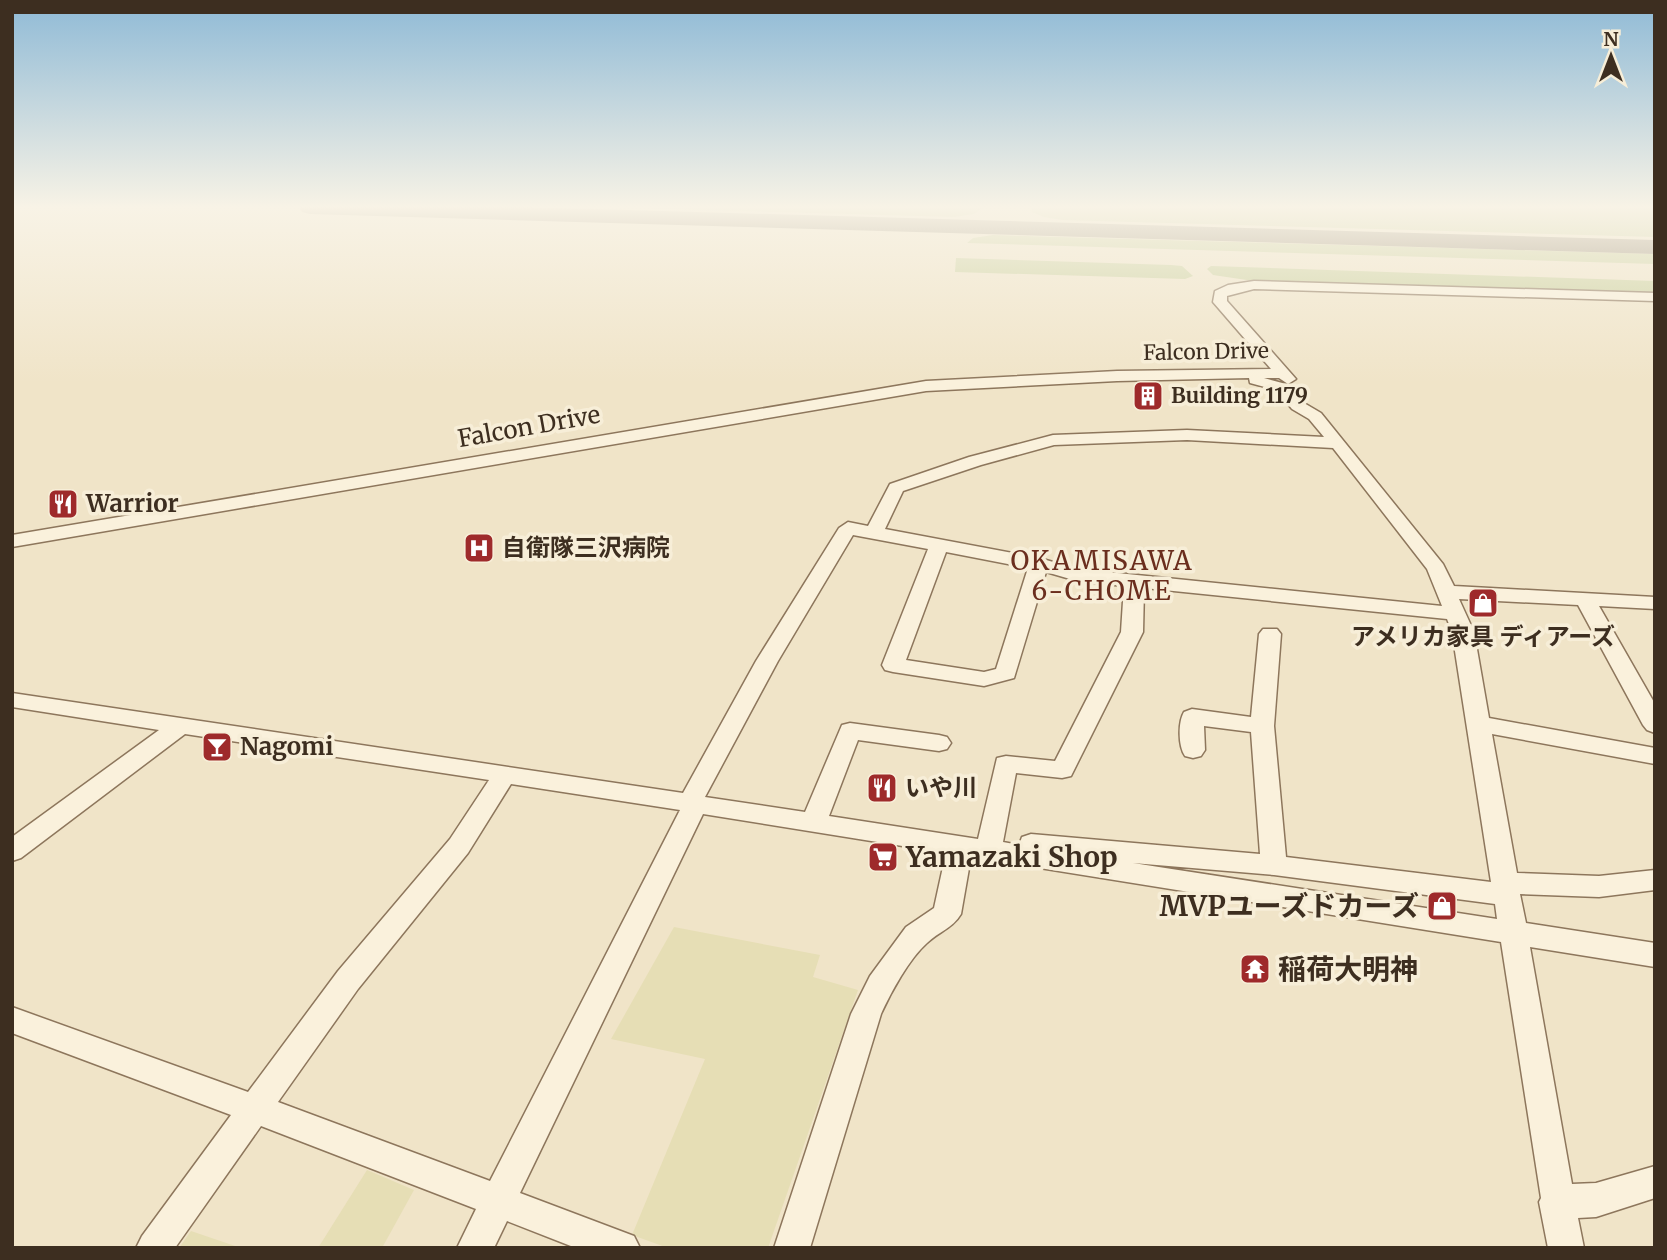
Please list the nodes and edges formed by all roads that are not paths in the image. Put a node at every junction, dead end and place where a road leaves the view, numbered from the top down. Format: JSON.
{"nodes":[{"id":1,"x":1655,"y":298,"type":"edge"},
{"id":2,"x":1056,"y":378,"type":"junction"},
{"id":3,"x":1280,"y":380,"type":"junction"},
{"id":4,"x":1337,"y":443,"type":"junction"},
{"id":5,"x":875,"y":531,"type":"junction"},
{"id":6,"x":12,"y":541,"type":"edge"},
{"id":7,"x":939,"y":544,"type":"junction"},
{"id":8,"x":1039,"y":564,"type":"junction"},
{"id":9,"x":1134,"y":581,"type":"junction"},
{"id":10,"x":1447,"y":592,"type":"junction"},
{"id":11,"x":1585,"y":599,"type":"junction"},
{"id":12,"x":1655,"y":603,"type":"edge"},
{"id":13,"x":1456,"y":614,"type":"junction"},
{"id":14,"x":1270,"y":634,"type":"dead end"},
{"id":15,"x":12,"y":700,"type":"edge"},
{"id":16,"x":1480,"y":724,"type":"junction"},
{"id":17,"x":1655,"y":725,"type":"edge"},
{"id":18,"x":181,"y":726,"type":"junction"},
{"id":19,"x":1262,"y":726,"type":"junction"},
{"id":20,"x":939,"y":743,"type":"dead end"},
{"id":21,"x":1193,"y":750,"type":"dead end"},
{"id":22,"x":1655,"y":756,"type":"edge"},
{"id":23,"x":505,"y":774,"type":"junction"},
{"id":24,"x":692,"y":805,"type":"junction"},
{"id":25,"x":813,"y":823,"type":"junction"},
{"id":26,"x":980,"y":845,"type":"junction"},
{"id":27,"x":12,"y":851,"type":"edge"},
{"id":28,"x":1275,"y":865,"type":"junction"},
{"id":29,"x":1655,"y":880,"type":"edge"},
{"id":30,"x":1507,"y":888,"type":"junction"},
{"id":31,"x":1513,"y":933,"type":"junction"},
{"id":32,"x":1655,"y":955,"type":"edge"},
{"id":33,"x":12,"y":1020,"type":"edge"},
{"id":34,"x":256,"y":1109,"type":"junction"},
{"id":35,"x":1655,"y":1182,"type":"edge"},
{"id":36,"x":499,"y":1200,"type":"junction"},
{"id":37,"x":1556,"y":1202,"type":"junction"},
{"id":38,"x":155,"y":1248,"type":"edge"},
{"id":39,"x":475,"y":1248,"type":"edge"},
{"id":40,"x":622,"y":1248,"type":"edge"},
{"id":41,"x":792,"y":1248,"type":"edge"},
{"id":42,"x":1566,"y":1248,"type":"edge"}],
"edges":[{"from":1,"to":3,"type":"street","name":"Falcon Drive"},
{"from":2,"to":3,"type":"street","name":"Falcon Drive"},
{"from":2,"to":3,"type":"street","name":"Falcon Drive"},
{"from":2,"to":6,"type":"street","name":"Falcon Drive"},
{"from":3,"to":4,"type":"street"},
{"from":4,"to":5,"type":"street"},
{"from":4,"to":10,"type":"street"},
{"from":5,"to":7,"type":"street"},
{"from":5,"to":24,"type":"street"},
{"from":7,"to":8,"type":"street"},
{"from":7,"to":8,"type":"street"},
{"from":8,"to":9,"type":"street"},
{"from":9,"to":13,"type":"street"},
{"from":9,"to":26,"type":"street"},
{"from":10,"to":11,"type":"street"},
{"from":10,"to":13,"type":"street"},
{"from":11,"to":12,"type":"street"},
{"from":11,"to":17,"type":"street"},
{"from":13,"to":16,"type":"street"},
{"from":14,"to":19,"type":"street"},
{"from":15,"to":18,"type":"street"},
{"from":16,"to":22,"type":"street"},
{"from":16,"to":30,"type":"street"},
{"from":18,"to":23,"type":"street"},
{"from":18,"to":27,"type":"street"},
{"from":19,"to":21,"type":"street"},
{"from":19,"to":28,"type":"street"},
{"from":20,"to":25,"type":"street"},
{"from":23,"to":24,"type":"street"},
{"from":23,"to":34,"type":"street"},
{"from":24,"to":25,"type":"street"},
{"from":24,"to":36,"type":"street"},
{"from":25,"to":26,"type":"street"},
{"from":26,"to":28,"type":"street"},
{"from":26,"to":31,"type":"street"},
{"from":26,"to":41,"type":"street"},
{"from":28,"to":30,"type":"street"},
{"from":29,"to":30,"type":"street"},
{"from":30,"to":31,"type":"street"},
{"from":31,"to":32,"type":"street"},
{"from":31,"to":37,"type":"street"},
{"from":33,"to":34,"type":"street"},
{"from":34,"to":36,"type":"street"},
{"from":34,"to":38,"type":"street"},
{"from":35,"to":37,"type":"street"},
{"from":36,"to":39,"type":"street"},
{"from":36,"to":40,"type":"street"},
{"from":37,"to":42,"type":"street"}]}
